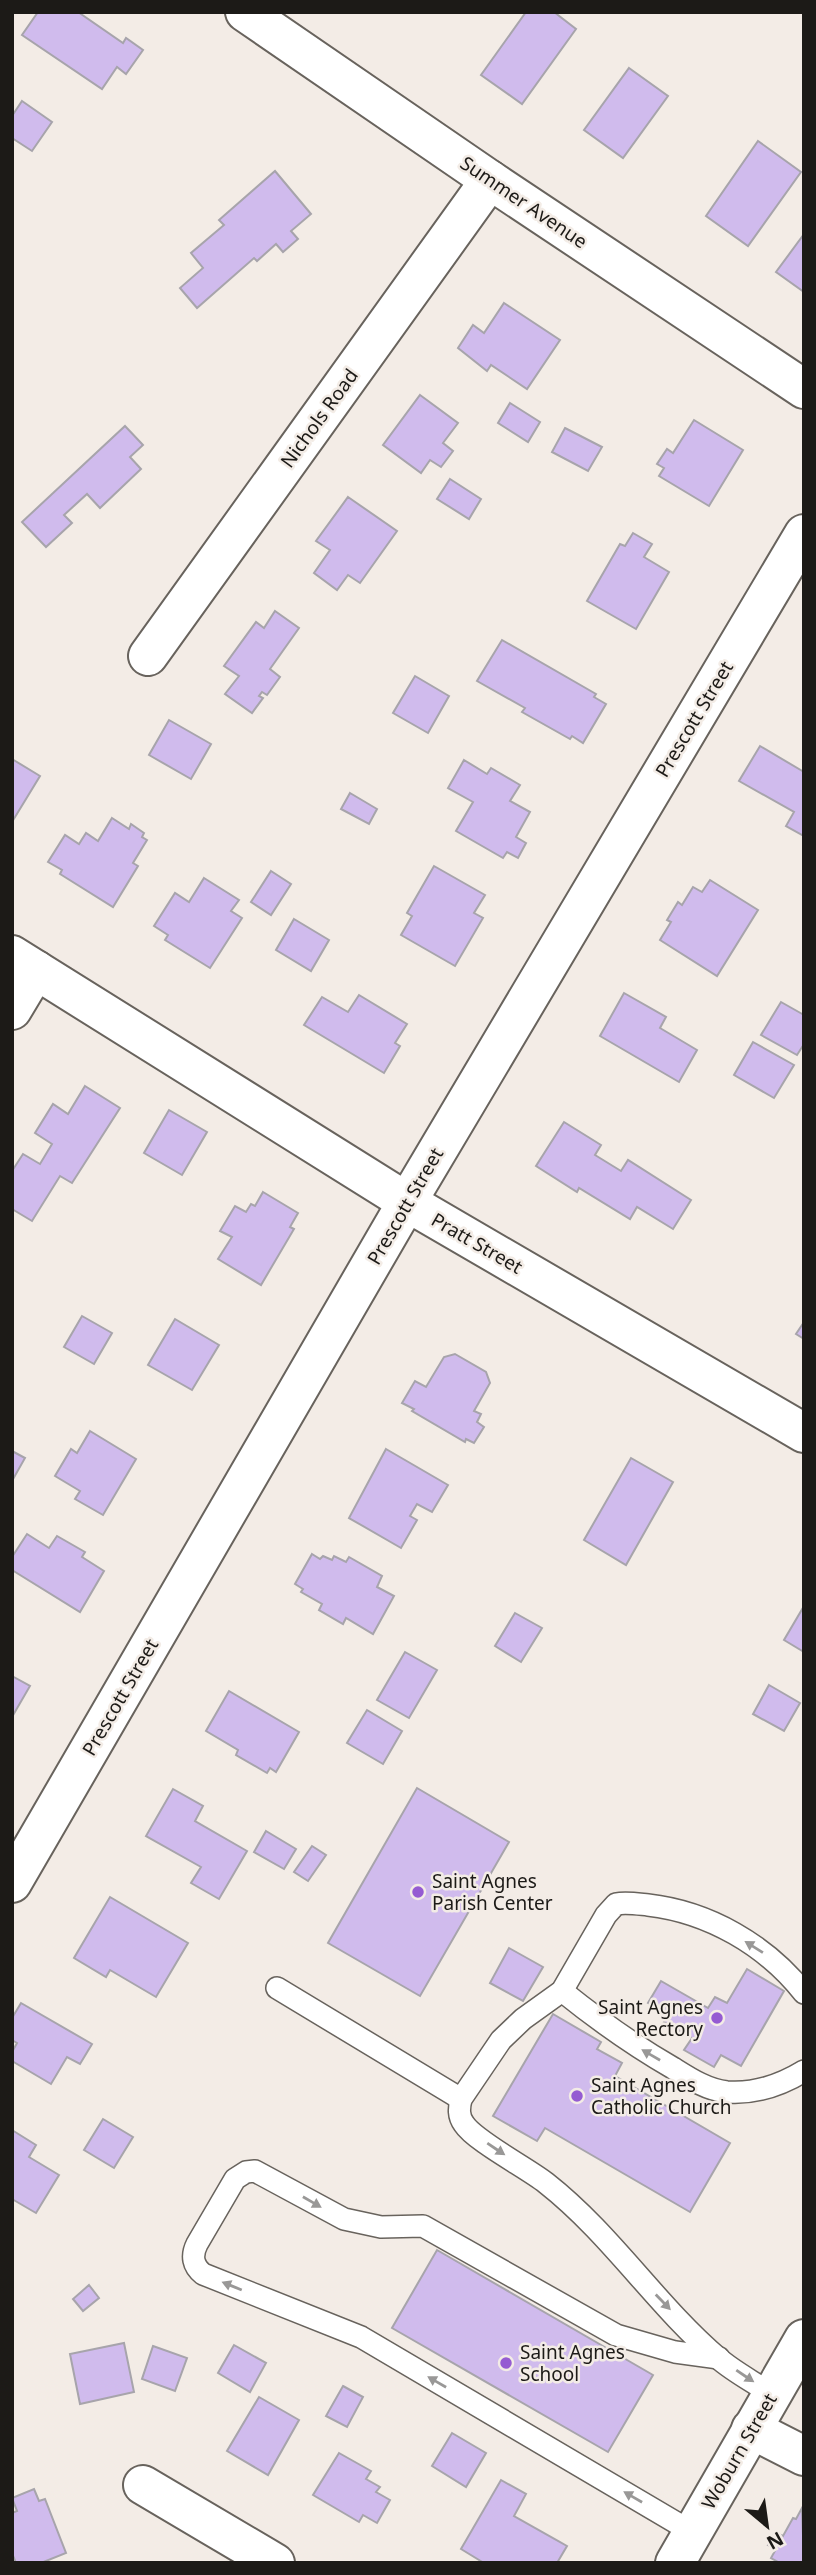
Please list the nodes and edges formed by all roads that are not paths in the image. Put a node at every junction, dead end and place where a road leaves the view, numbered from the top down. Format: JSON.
{"nodes":[{"id":1,"x":246,"y":12,"type":"edge"},
{"id":2,"x":490,"y":180,"type":"junction"},
{"id":3,"x":804,"y":389,"type":"edge"},
{"id":4,"x":804,"y":534,"type":"edge"},
{"id":5,"x":148,"y":656,"type":"dead end"},
{"id":6,"x":24,"y":963,"type":"edge"},
{"id":7,"x":12,"y":1010,"type":"edge"},
{"id":8,"x":407,"y":1202,"type":"junction"},
{"id":9,"x":804,"y":1433,"type":"edge"},
{"id":10,"x":12,"y":1883,"type":"edge"},
{"id":11,"x":276,"y":1988,"type":"dead end"},
{"id":12,"x":562,"y":1991,"type":"junction"},
{"id":13,"x":804,"y":1993,"type":"edge"},
{"id":14,"x":804,"y":2071,"type":"edge"},
{"id":15,"x":461,"y":2099,"type":"junction"},
{"id":16,"x":804,"y":2339,"type":"edge"},
{"id":17,"x":719,"y":2358,"type":"junction"},
{"id":18,"x":771,"y":2394,"type":"junction"},
{"id":19,"x":751,"y":2430,"type":"junction"},
{"id":20,"x":804,"y":2456,"type":"edge"},
{"id":21,"x":143,"y":2485,"type":"dead end"},
{"id":22,"x":684,"y":2547,"type":"edge"},
{"id":23,"x":275,"y":2563,"type":"edge"}],
"edges":[{"from":1,"to":2,"type":"street","name":"Summer Avenue"},
{"from":2,"to":3,"type":"street","name":"Summer Avenue"},
{"from":2,"to":5,"type":"street","name":"Nichols Road"},
{"from":4,"to":8,"type":"street","name":"Prescott Street"},
{"from":6,"to":7,"type":"street"},
{"from":6,"to":8,"type":"street","name":"Pratt Street"},
{"from":8,"to":9,"type":"street","name":"Pratt Street"},
{"from":8,"to":10,"type":"street","name":"Prescott Street"},
{"from":11,"to":15,"type":"lane"},
{"from":13,"to":12,"type":"lane","one_way":true},
{"from":14,"to":12,"type":"lane","one_way":true},
{"from":12,"to":15,"type":"lane"},
{"from":15,"to":17,"type":"lane","one_way":true},
{"from":16,"to":18,"type":"street","name":"Woburn Street"},
{"from":17,"to":18,"type":"lane","one_way":true},
{"from":22,"to":17,"type":"lane","one_way":true},
{"from":18,"to":19,"type":"street","name":"Woburn Street"},
{"from":19,"to":20,"type":"street"},
{"from":19,"to":22,"type":"street","name":"Woburn Street"},
{"from":21,"to":23,"type":"street"}]}
